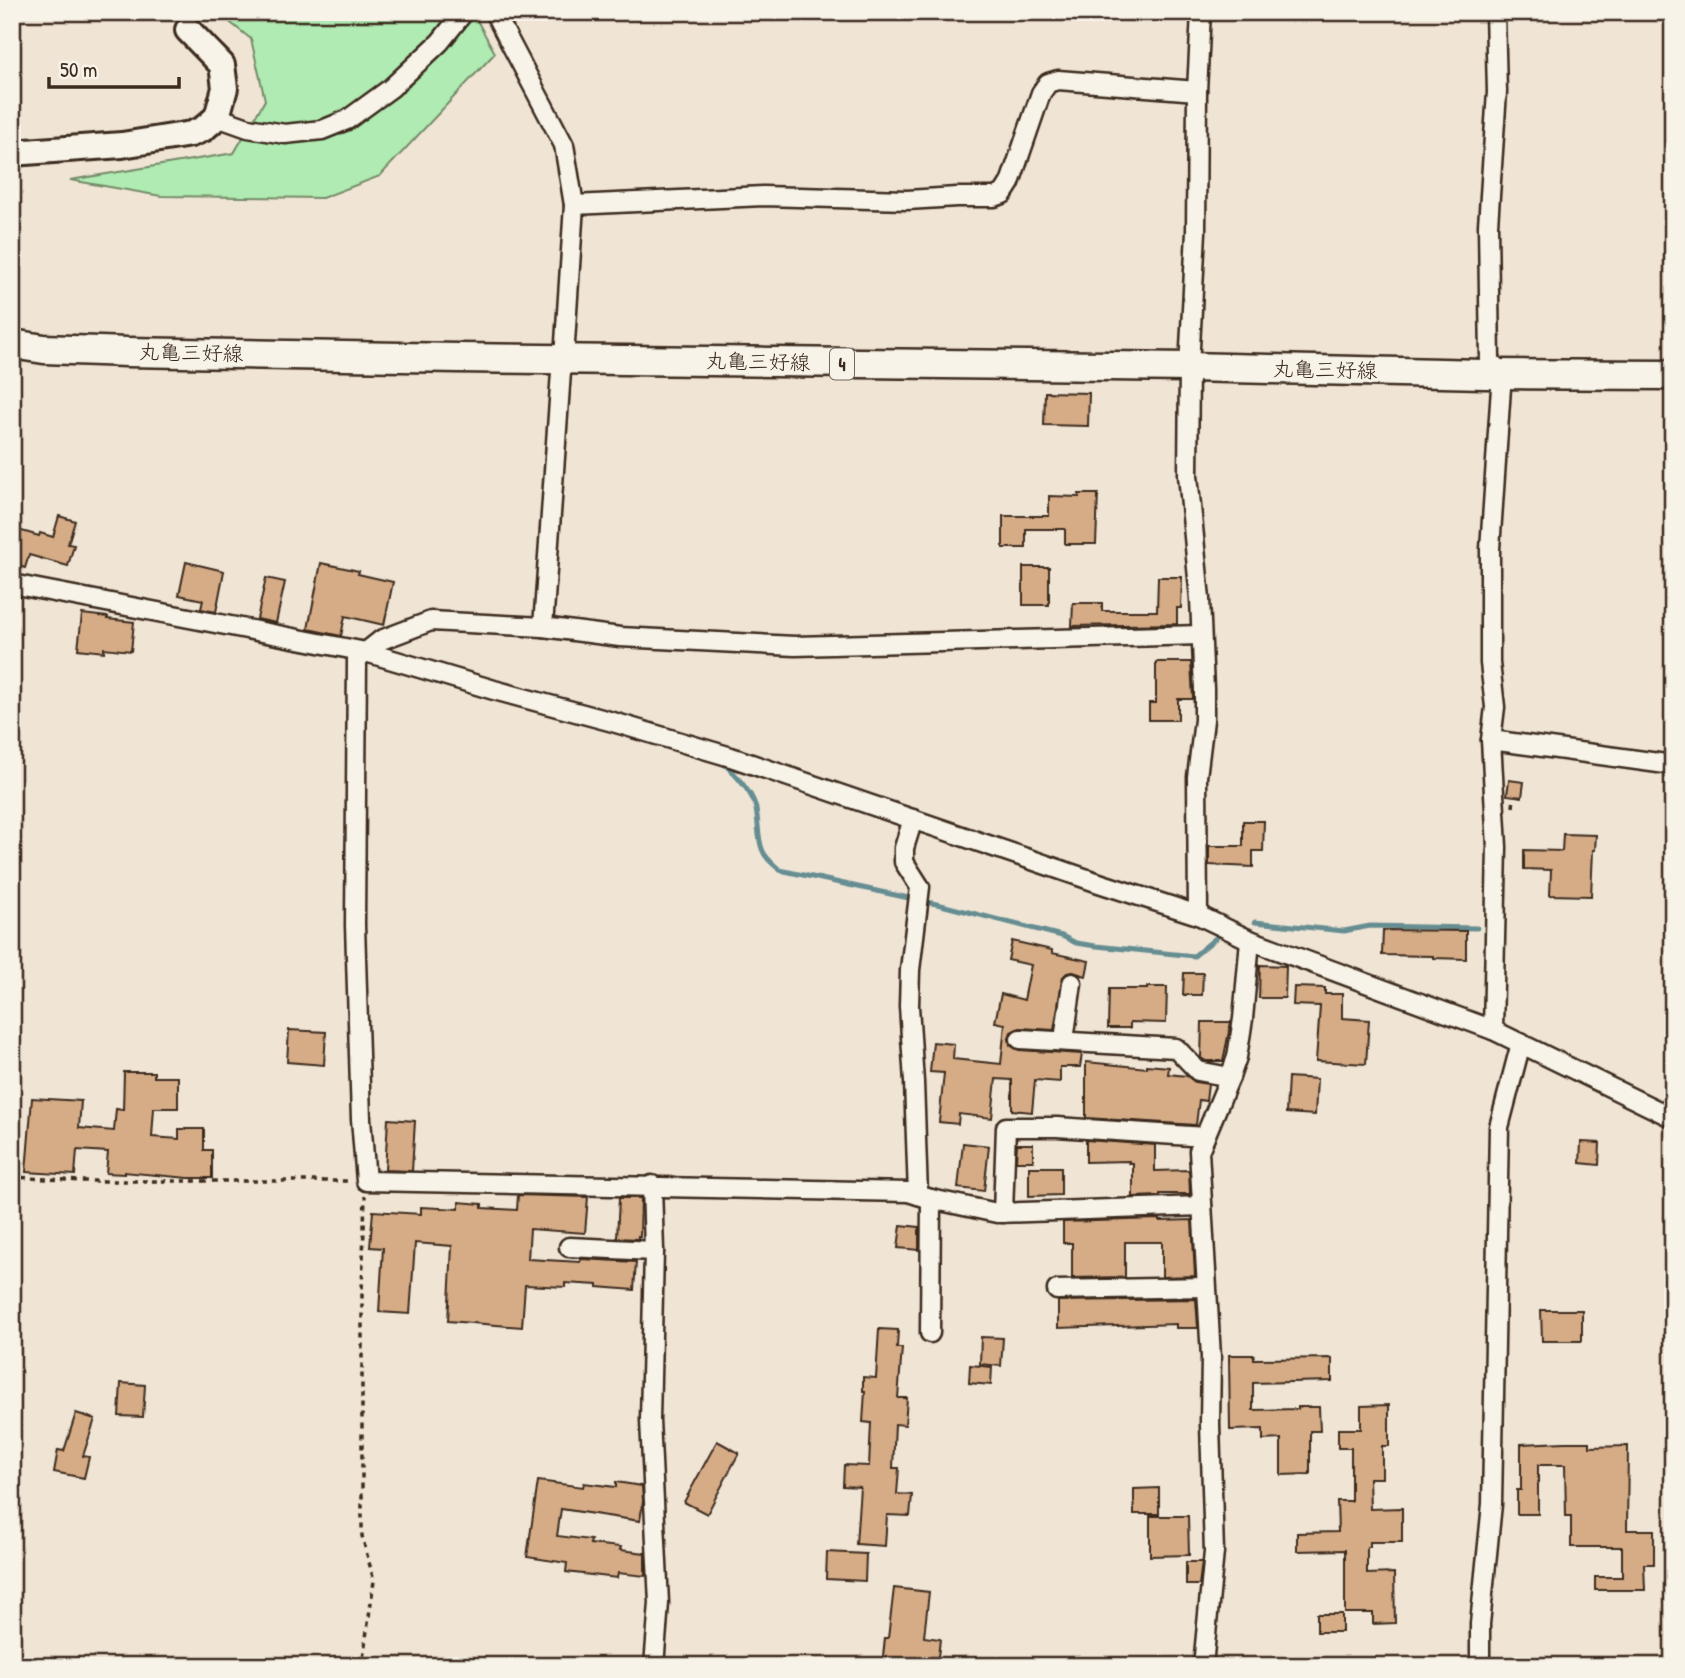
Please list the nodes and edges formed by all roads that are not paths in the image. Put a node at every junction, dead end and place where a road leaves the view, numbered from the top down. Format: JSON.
{"nodes":[{"id":1,"x":464,"y":12,"type":"edge"},
{"id":2,"x":494,"y":12,"type":"edge"},
{"id":3,"x":1201,"y":12,"type":"edge"},
{"id":4,"x":1495,"y":12,"type":"edge"},
{"id":5,"x":188,"y":30,"type":"dead end"},
{"id":6,"x":1197,"y":91,"type":"junction"},
{"id":7,"x":217,"y":117,"type":"junction"},
{"id":8,"x":12,"y":153,"type":"edge"},
{"id":9,"x":574,"y":205,"type":"junction"},
{"id":10,"x":12,"y":344,"type":"edge"},
{"id":11,"x":564,"y":358,"type":"junction"},
{"id":12,"x":1189,"y":368,"type":"junction"},
{"id":13,"x":1502,"y":373,"type":"junction"},
{"id":14,"x":1673,"y":375,"type":"edge"},
{"id":15,"x":12,"y":584,"type":"edge"},
{"id":16,"x":543,"y":627,"type":"junction"},
{"id":17,"x":1201,"y":635,"type":"junction"},
{"id":18,"x":361,"y":655,"type":"junction"},
{"id":19,"x":1491,"y":740,"type":"junction"},
{"id":20,"x":1673,"y":765,"type":"edge"},
{"id":21,"x":913,"y":819,"type":"junction"},
{"id":22,"x":1198,"y":915,"type":"junction"},
{"id":23,"x":1250,"y":940,"type":"junction"},
{"id":24,"x":1072,"y":983,"type":"dead end"},
{"id":25,"x":1493,"y":1030,"type":"junction"},
{"id":26,"x":1020,"y":1039,"type":"dead end"},
{"id":27,"x":1064,"y":1040,"type":"junction"},
{"id":28,"x":1521,"y":1043,"type":"junction"},
{"id":29,"x":1230,"y":1077,"type":"junction"},
{"id":30,"x":1673,"y":1118,"type":"edge"},
{"id":31,"x":1205,"y":1137,"type":"junction"},
{"id":32,"x":652,"y":1185,"type":"junction"},
{"id":33,"x":924,"y":1197,"type":"junction"},
{"id":34,"x":1202,"y":1206,"type":"junction"},
{"id":35,"x":1003,"y":1213,"type":"junction"},
{"id":36,"x":569,"y":1247,"type":"dead end"},
{"id":37,"x":654,"y":1251,"type":"junction"},
{"id":38,"x":1206,"y":1287,"type":"junction"},
{"id":39,"x":1057,"y":1290,"type":"dead end"},
{"id":40,"x":930,"y":1333,"type":"dead end"},
{"id":41,"x":654,"y":1666,"type":"edge"},
{"id":42,"x":1203,"y":1666,"type":"edge"},
{"id":43,"x":1480,"y":1666,"type":"edge"}],
"edges":[{"from":1,"to":7,"type":"street"},
{"from":2,"to":9,"type":"street"},
{"from":3,"to":6,"type":"street"},
{"from":4,"to":13,"type":"street"},
{"from":5,"to":7,"type":"street"},
{"from":6,"to":9,"type":"street"},
{"from":6,"to":12,"type":"street"},
{"from":7,"to":8,"type":"street"},
{"from":9,"to":11,"type":"street"},
{"from":10,"to":11,"type":"main road","name":"丸亀三好線","number":"4"},
{"from":11,"to":12,"type":"main road","name":"丸亀三好線","number":"4"},
{"from":11,"to":16,"type":"street"},
{"from":12,"to":13,"type":"main road","name":"丸亀三好線","number":"4"},
{"from":12,"to":17,"type":"street"},
{"from":13,"to":14,"type":"main road","name":"丸亀三好線","number":"4"},
{"from":13,"to":19,"type":"street"},
{"from":15,"to":18,"type":"street"},
{"from":16,"to":17,"type":"street"},
{"from":16,"to":18,"type":"street"},
{"from":17,"to":22,"type":"street"},
{"from":18,"to":21,"type":"street"},
{"from":18,"to":32,"type":"street"},
{"from":19,"to":20,"type":"street"},
{"from":19,"to":25,"type":"street"},
{"from":21,"to":22,"type":"street"},
{"from":21,"to":33,"type":"street"},
{"from":22,"to":23,"type":"street"},
{"from":23,"to":25,"type":"street"},
{"from":23,"to":29,"type":"street"},
{"from":24,"to":27,"type":"street"},
{"from":25,"to":28,"type":"street"},
{"from":26,"to":27,"type":"street"},
{"from":27,"to":29,"type":"street"},
{"from":28,"to":30,"type":"street"},
{"from":28,"to":43,"type":"street"},
{"from":29,"to":31,"type":"street"},
{"from":31,"to":34,"type":"street"},
{"from":31,"to":35,"type":"street"},
{"from":32,"to":33,"type":"street"},
{"from":32,"to":37,"type":"street"},
{"from":33,"to":35,"type":"street"},
{"from":33,"to":40,"type":"street"},
{"from":34,"to":35,"type":"street"},
{"from":34,"to":38,"type":"street"},
{"from":36,"to":37,"type":"street"},
{"from":37,"to":41,"type":"street"},
{"from":38,"to":39,"type":"street"},
{"from":38,"to":42,"type":"street"}]}
